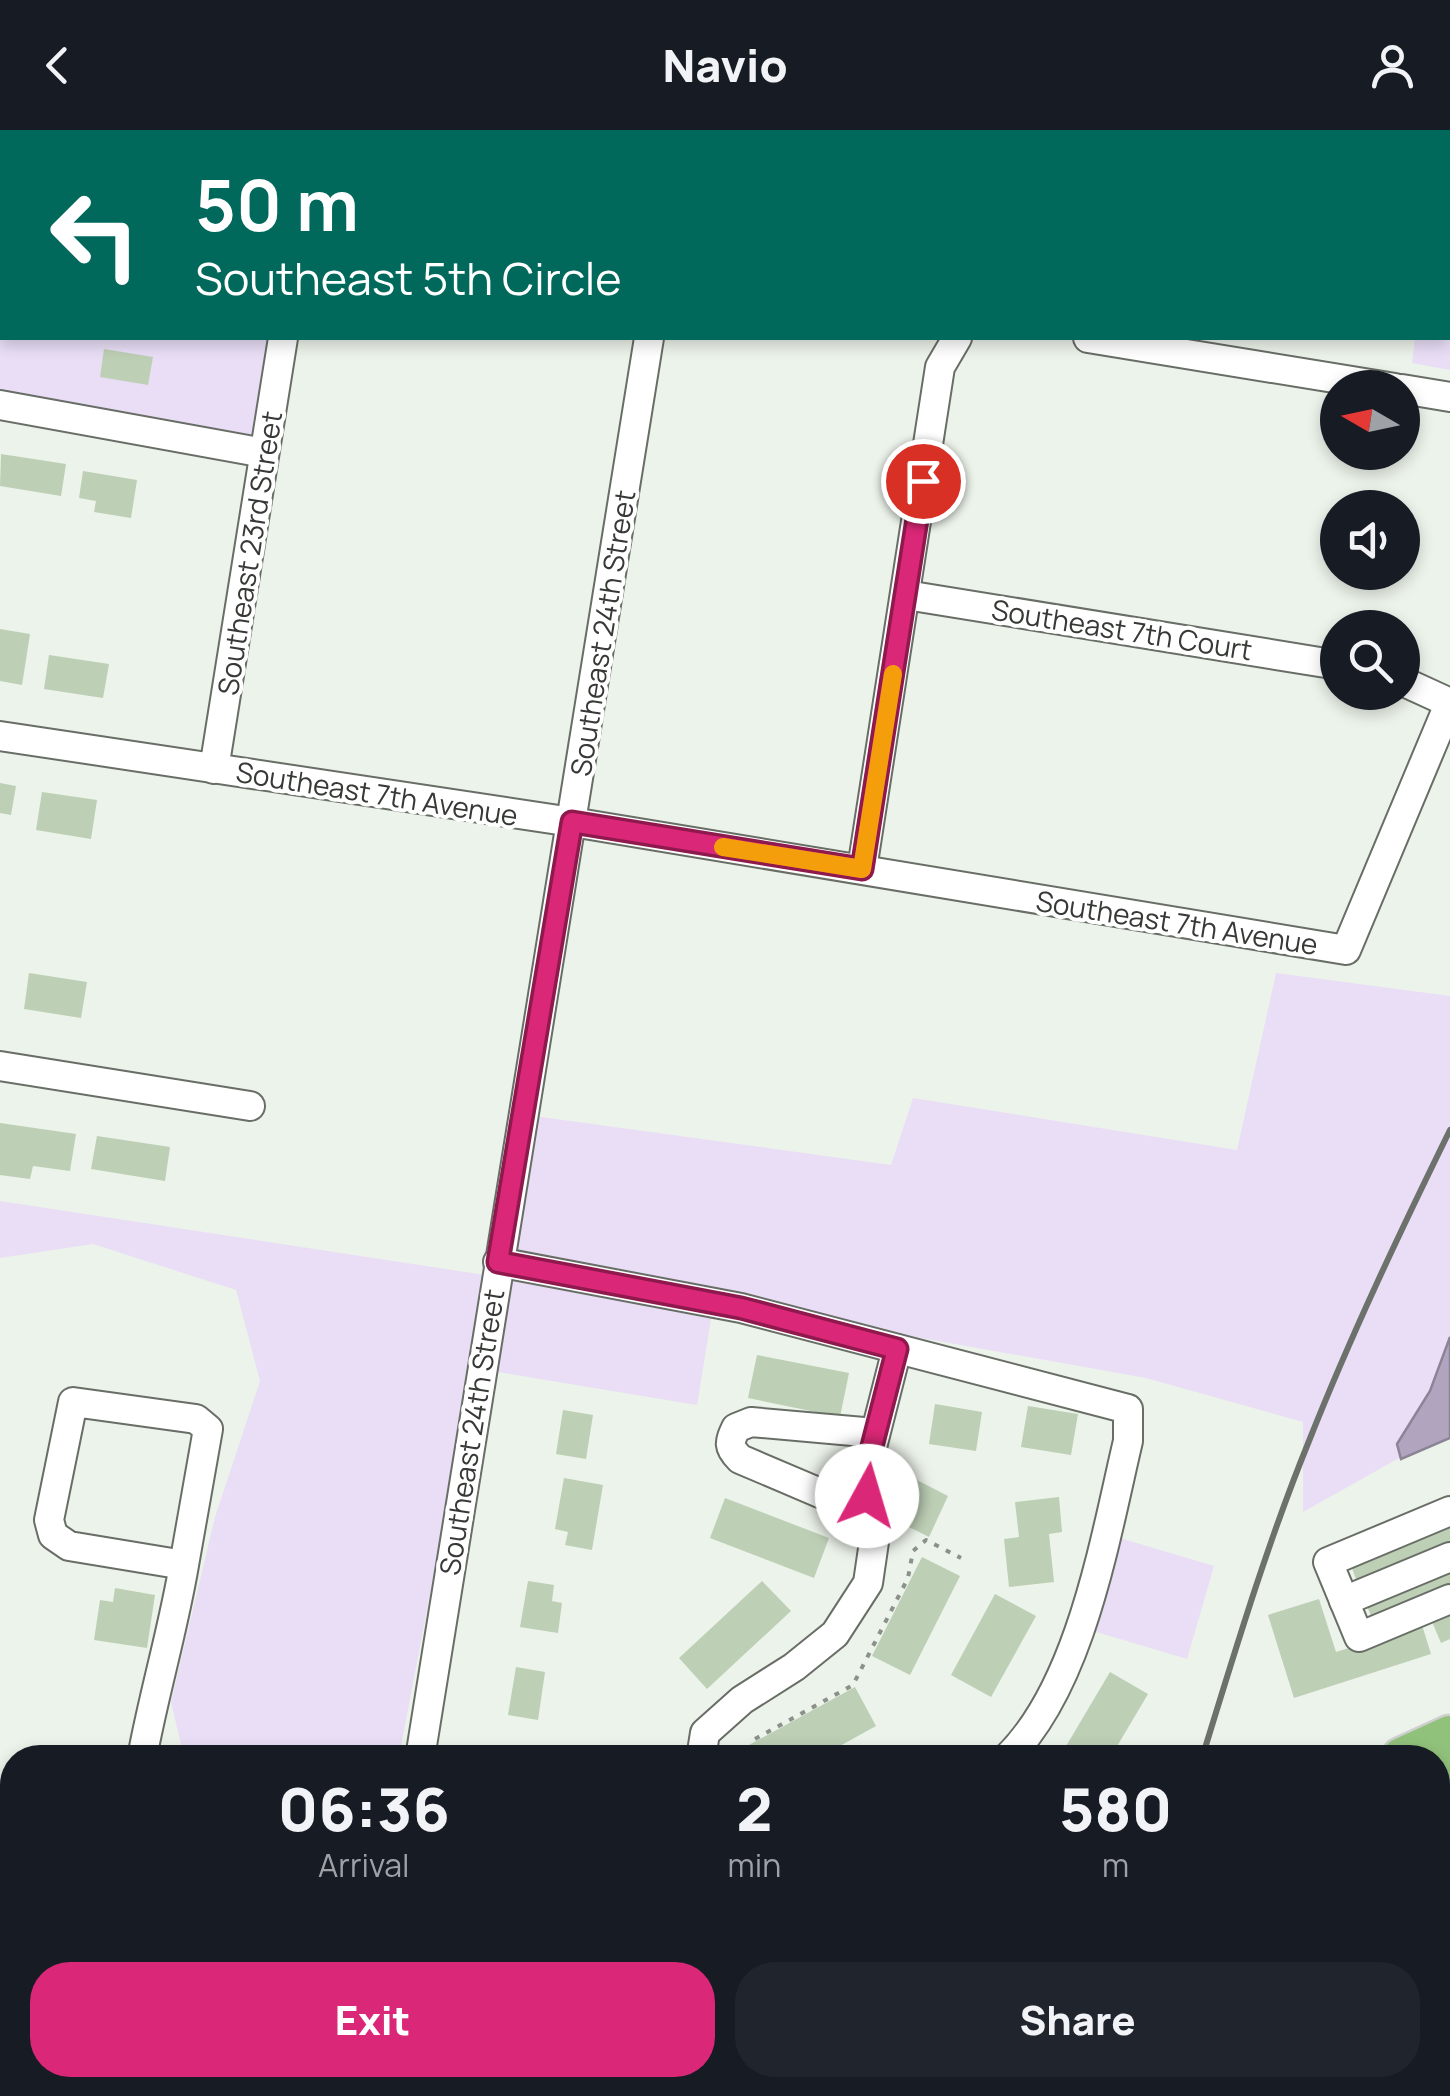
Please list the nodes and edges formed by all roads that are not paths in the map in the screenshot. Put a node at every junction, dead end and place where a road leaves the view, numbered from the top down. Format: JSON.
{"nodes":[{"id":1,"x":283,"y":340,"type":"edge"},
{"id":2,"x":649,"y":340,"type":"edge"},
{"id":3,"x":956,"y":340,"type":"edge"},
{"id":4,"x":1100,"y":340,"type":"edge"},
{"id":5,"x":1320,"y":376,"type":"edge"},
{"id":6,"x":1420,"y":392,"type":"edge"},
{"id":7,"x":1450,"y":396,"type":"edge"},
{"id":8,"x":0,"y":405,"type":"edge"},
{"id":9,"x":264,"y":454,"type":"junction"},
{"id":10,"x":906,"y":595,"type":"junction"},
{"id":11,"x":1320,"y":661,"type":"edge"},
{"id":12,"x":1420,"y":689,"type":"edge"},
{"id":13,"x":1450,"y":703,"type":"edge"},
{"id":14,"x":0,"y":736,"type":"edge"},
{"id":15,"x":214,"y":769,"type":"junction"},
{"id":16,"x":572,"y":822,"type":"junction"},
{"id":17,"x":862,"y":869,"type":"junction"},
{"id":18,"x":0,"y":1066,"type":"edge"},
{"id":19,"x":250,"y":1106,"type":"dead end"},
{"id":20,"x":498,"y":1262,"type":"junction"},
{"id":21,"x":897,"y":1349,"type":"junction"},
{"id":22,"x":875,"y":1434,"type":"junction"},
{"id":23,"x":869,"y":1508,"type":"junction"},
{"id":24,"x":1450,"y":1511,"type":"edge"},
{"id":25,"x":1450,"y":1558,"type":"edge"},
{"id":26,"x":184,"y":1564,"type":"junction"},
{"id":27,"x":1450,"y":1599,"type":"edge"},
{"id":28,"x":1344,"y":1601,"type":"junction"},
{"id":29,"x":145,"y":1745,"type":"edge"},
{"id":30,"x":422,"y":1745,"type":"edge"},
{"id":31,"x":703,"y":1745,"type":"edge"},
{"id":32,"x":1016,"y":1745,"type":"edge"}],
"edges":[{"from":1,"to":9,"type":"street","name":"Southeast 23rd Street"},
{"from":2,"to":16,"type":"street","name":"Southeast 24th Street"},
{"from":3,"to":10,"type":"street"},
{"from":4,"to":5,"type":"street"},
{"from":6,"to":7,"type":"street"},
{"from":8,"to":9,"type":"street"},
{"from":9,"to":15,"type":"street","name":"Southeast 23rd Street"},
{"from":10,"to":11,"type":"street","name":"Southeast 7th Court"},
{"from":10,"to":17,"type":"street"},
{"from":12,"to":13,"type":"street"},
{"from":13,"to":17,"type":"street","name":"Southeast 7th Avenue"},
{"from":14,"to":15,"type":"street","name":"Southeast 7th Avenue"},
{"from":15,"to":16,"type":"street","name":"Southeast 7th Avenue"},
{"from":16,"to":17,"type":"street","name":"Southeast 7th Avenue"},
{"from":16,"to":20,"type":"street","name":"Southeast 24th Street"},
{"from":18,"to":19,"type":"street"},
{"from":20,"to":21,"type":"street"},
{"from":20,"to":30,"type":"street","name":"Southeast 24th Street"},
{"from":21,"to":22,"type":"street"},
{"from":21,"to":32,"type":"street"},
{"from":22,"to":23,"type":"street"},
{"from":22,"to":23,"type":"street"},
{"from":23,"to":31,"type":"street"},
{"from":24,"to":28,"type":"street"},
{"from":25,"to":28,"type":"street"},
{"from":26,"to":26,"type":"street"},
{"from":26,"to":29,"type":"street"},
{"from":27,"to":28,"type":"street"}]}
